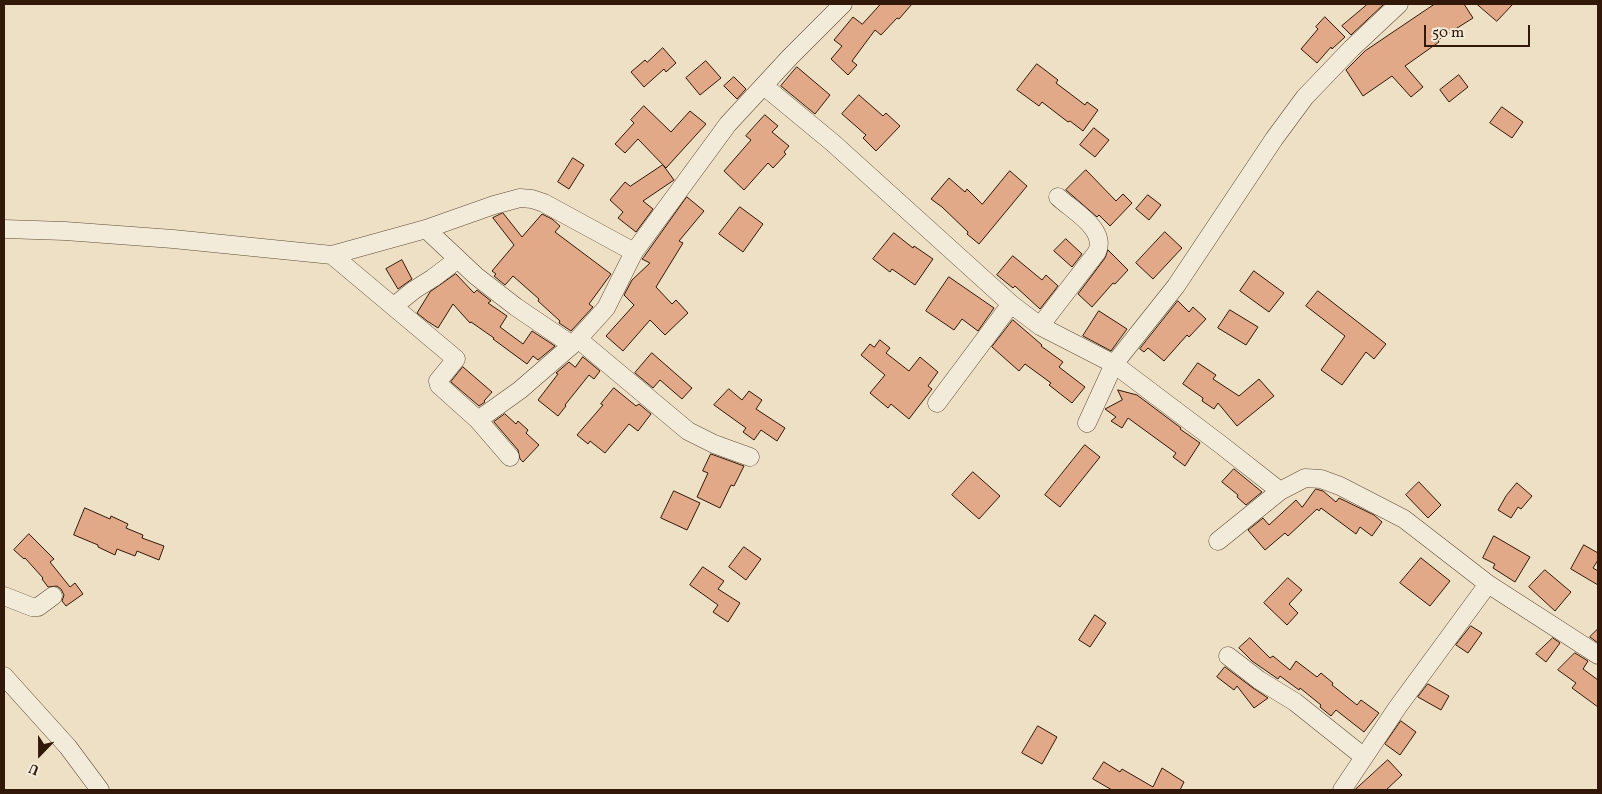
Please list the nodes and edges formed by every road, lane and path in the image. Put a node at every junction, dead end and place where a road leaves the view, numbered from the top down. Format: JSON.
{"nodes":[{"id":1,"x":843,"y":4,"type":"edge"},
{"id":2,"x":1399,"y":4,"type":"edge"},
{"id":3,"x":764,"y":86,"type":"junction"},
{"id":4,"x":1058,"y":197,"type":"dead end"},
{"id":5,"x":4,"y":229,"type":"edge"},
{"id":6,"x":426,"y":229,"type":"junction"},
{"id":7,"x":634,"y":252,"type":"junction"},
{"id":8,"x":332,"y":255,"type":"junction"},
{"id":9,"x":458,"y":259,"type":"junction"},
{"id":10,"x":1011,"y":304,"type":"junction"},
{"id":11,"x":394,"y":306,"type":"junction"},
{"id":12,"x":1040,"y":326,"type":"junction"},
{"id":13,"x":575,"y":342,"type":"junction"},
{"id":14,"x":1114,"y":364,"type":"junction"},
{"id":15,"x":937,"y":403,"type":"dead end"},
{"id":16,"x":478,"y":420,"type":"junction"},
{"id":17,"x":1088,"y":423,"type":"dead end"},
{"id":18,"x":510,"y":457,"type":"dead end"},
{"id":19,"x":750,"y":458,"type":"dead end"},
{"id":20,"x":1280,"y":491,"type":"junction"},
{"id":21,"x":1218,"y":542,"type":"dead end"},
{"id":22,"x":1488,"y":584,"type":"junction"},
{"id":23,"x":4,"y":596,"type":"edge"},
{"id":24,"x":53,"y":596,"type":"dead end"},
{"id":25,"x":1598,"y":655,"type":"edge"},
{"id":26,"x":1228,"y":656,"type":"dead end"},
{"id":27,"x":4,"y":676,"type":"edge"},
{"id":28,"x":1364,"y":757,"type":"junction"},
{"id":29,"x":100,"y":790,"type":"edge"},
{"id":30,"x":1342,"y":790,"type":"edge"}],
"edges":[{"from":1,"to":3,"type":"street"},
{"from":2,"to":14,"type":"street"},
{"from":3,"to":7,"type":"street"},
{"from":3,"to":10,"type":"street"},
{"from":4,"to":12,"type":"street"},
{"from":5,"to":8,"type":"street"},
{"from":6,"to":7,"type":"street"},
{"from":6,"to":8,"type":"street"},
{"from":6,"to":9,"type":"street"},
{"from":7,"to":13,"type":"street"},
{"from":8,"to":11,"type":"street"},
{"from":9,"to":11,"type":"street"},
{"from":9,"to":13,"type":"street"},
{"from":10,"to":12,"type":"street"},
{"from":10,"to":15,"type":"street"},
{"from":11,"to":16,"type":"street"},
{"from":12,"to":14,"type":"street"},
{"from":13,"to":16,"type":"street"},
{"from":13,"to":19,"type":"street"},
{"from":14,"to":17,"type":"street"},
{"from":14,"to":20,"type":"street"},
{"from":16,"to":18,"type":"street"},
{"from":20,"to":21,"type":"street"},
{"from":20,"to":22,"type":"street"},
{"from":22,"to":25,"type":"street"},
{"from":22,"to":28,"type":"street"},
{"from":23,"to":24,"type":"street"},
{"from":26,"to":28,"type":"street"},
{"from":27,"to":29,"type":"street"},
{"from":28,"to":30,"type":"street"}]}
